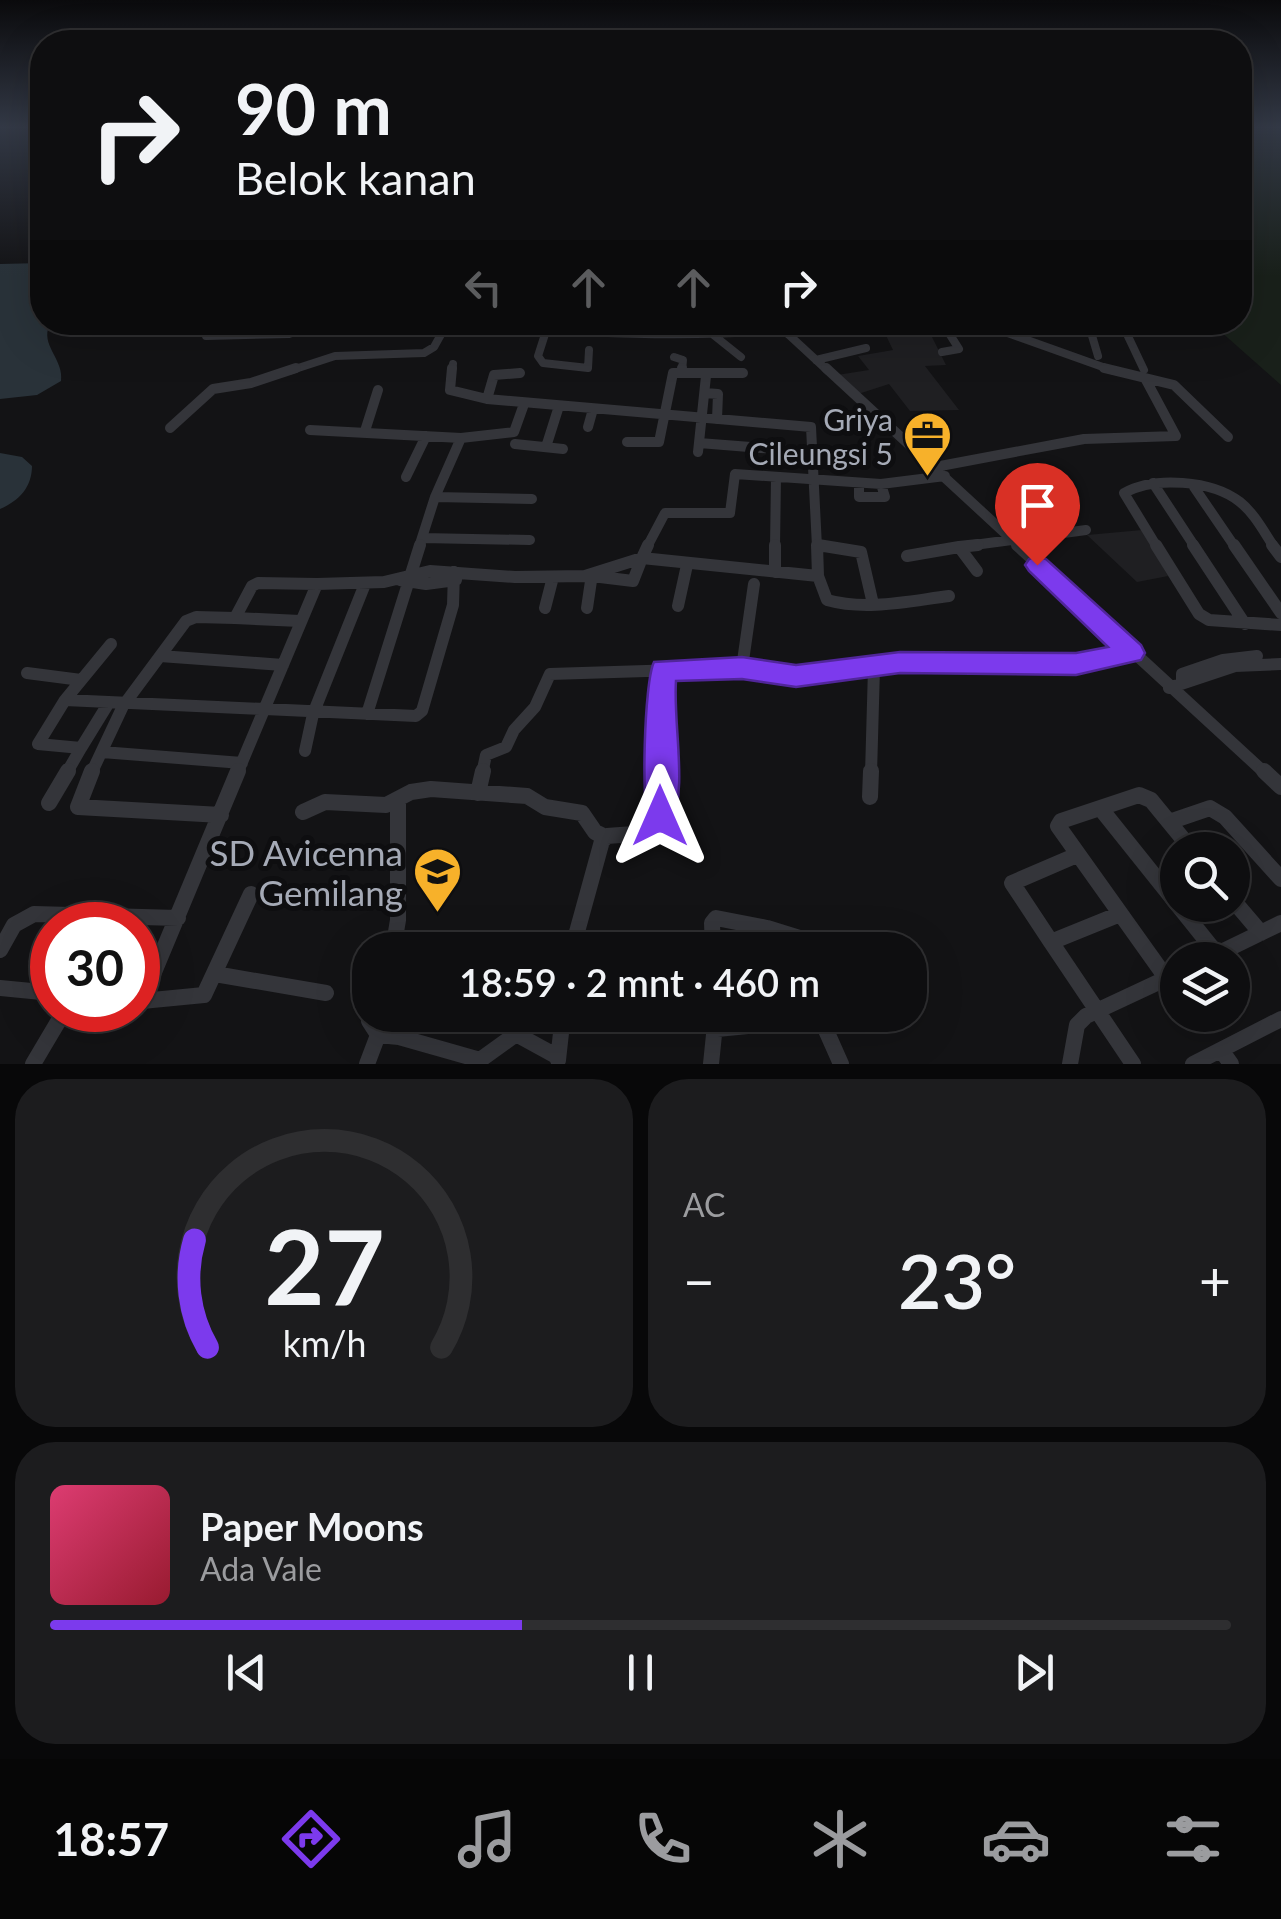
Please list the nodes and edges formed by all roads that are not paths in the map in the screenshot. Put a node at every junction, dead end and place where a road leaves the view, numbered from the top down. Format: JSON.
{"nodes":[{"id":1,"x":248,"y":335,"type":"edge"},
{"id":2,"x":442,"y":335,"type":"edge"},
{"id":3,"x":545,"y":335,"type":"edge"},
{"id":4,"x":714,"y":335,"type":"edge"},
{"id":5,"x":789,"y":335,"type":"edge"},
{"id":6,"x":950,"y":335,"type":"edge"},
{"id":7,"x":1018,"y":335,"type":"edge"},
{"id":8,"x":1092,"y":335,"type":"edge"},
{"id":9,"x":1127,"y":335,"type":"edge"},
{"id":10,"x":206,"y":336,"type":"dead end"},
{"id":11,"x":866,"y":348,"type":"dead end"},
{"id":12,"x":589,"y":350,"type":"dead end"},
{"id":13,"x":942,"y":352,"type":"dead end"},
{"id":14,"x":1098,"y":356,"type":"dead end"},
{"id":15,"x":741,"y":357,"type":"dead end"},
{"id":16,"x":674,"y":358,"type":"dead end"},
{"id":17,"x":816,"y":360,"type":"junction"},
{"id":18,"x":453,"y":364,"type":"dead end"},
{"id":19,"x":520,"y":373,"type":"dead end"},
{"id":20,"x":682,"y":373,"type":"junction"},
{"id":21,"x":744,"y":373,"type":"dead end"},
{"id":22,"x":1145,"y":375,"type":"junction"},
{"id":23,"x":706,"y":376,"type":"junction"},
{"id":24,"x":378,"y":390,"type":"dead end"},
{"id":25,"x":704,"y":393,"type":"junction"},
{"id":26,"x":487,"y":399,"type":"junction"},
{"id":27,"x":524,"y":404,"type":"junction"},
{"id":28,"x":559,"y":406,"type":"junction"},
{"id":29,"x":593,"y":408,"type":"junction"},
{"id":30,"x":630,"y":411,"type":"junction"},
{"id":31,"x":665,"y":414,"type":"junction"},
{"id":32,"x":702,"y":417,"type":"junction"},
{"id":33,"x":717,"y":418,"type":"junction"},
{"id":34,"x":626,"y":423,"type":"dead end"},
{"id":35,"x":170,"y":428,"type":"dead end"},
{"id":36,"x":588,"y":428,"type":"dead end"},
{"id":37,"x":310,"y":430,"type":"dead end"},
{"id":38,"x":365,"y":431,"type":"junction"},
{"id":39,"x":426,"y":436,"type":"junction"},
{"id":40,"x":461,"y":438,"type":"junction"},
{"id":41,"x":1228,"y":438,"type":"dead end"},
{"id":42,"x":628,"y":442,"type":"dead end"},
{"id":43,"x":515,"y":444,"type":"dead end"},
{"id":44,"x":546,"y":447,"type":"junction"},
{"id":45,"x":738,"y":447,"type":"junction"},
{"id":46,"x":563,"y":449,"type":"dead end"},
{"id":47,"x":813,"y":452,"type":"junction"},
{"id":48,"x":940,"y":472,"type":"junction"},
{"id":49,"x":735,"y":474,"type":"junction"},
{"id":50,"x":406,"y":477,"type":"dead end"},
{"id":51,"x":776,"y":477,"type":"junction"},
{"id":52,"x":814,"y":480,"type":"junction"},
{"id":53,"x":1153,"y":482,"type":"junction"},
{"id":54,"x":1194,"y":487,"type":"junction"},
{"id":55,"x":435,"y":497,"type":"junction"},
{"id":56,"x":532,"y":498,"type":"dead end"},
{"id":57,"x":1086,"y":530,"type":"dead end"},
{"id":58,"x":422,"y":538,"type":"junction"},
{"id":59,"x":1009,"y":539,"type":"junction"},
{"id":60,"x":530,"y":540,"type":"dead end"},
{"id":61,"x":818,"y":545,"type":"junction"},
{"id":62,"x":959,"y":547,"type":"junction"},
{"id":63,"x":907,"y":556,"type":"dead end"},
{"id":64,"x":1281,"y":557,"type":"edge"},
{"id":65,"x":642,"y":558,"type":"junction"},
{"id":66,"x":687,"y":565,"type":"junction"},
{"id":67,"x":774,"y":572,"type":"junction"},
{"id":68,"x":977,"y":572,"type":"dead end"},
{"id":69,"x":592,"y":575,"type":"junction"},
{"id":70,"x":457,"y":576,"type":"junction"},
{"id":71,"x":818,"y":576,"type":"junction"},
{"id":72,"x":553,"y":578,"type":"junction"},
{"id":73,"x":404,"y":579,"type":"junction"},
{"id":74,"x":317,"y":584,"type":"junction"},
{"id":75,"x":365,"y":584,"type":"junction"},
{"id":76,"x":754,"y":584,"type":"dead end"},
{"id":77,"x":948,"y":596,"type":"dead end"},
{"id":78,"x":874,"y":604,"type":"junction"},
{"id":79,"x":678,"y":606,"type":"dead end"},
{"id":80,"x":545,"y":608,"type":"dead end"},
{"id":81,"x":587,"y":608,"type":"dead end"},
{"id":82,"x":1281,"y":613,"type":"edge"},
{"id":83,"x":234,"y":618,"type":"junction"},
{"id":84,"x":300,"y":621,"type":"junction"},
{"id":85,"x":1245,"y":624,"type":"junction"},
{"id":86,"x":1281,"y":626,"type":"edge"},
{"id":87,"x":111,"y":644,"type":"dead end"},
{"id":88,"x":1132,"y":653,"type":"junction"},
{"id":89,"x":160,"y":656,"type":"junction"},
{"id":90,"x":1275,"y":660,"type":"edge"},
{"id":91,"x":283,"y":666,"type":"junction"},
{"id":92,"x":742,"y":668,"type":"junction"},
{"id":93,"x":874,"y":668,"type":"junction"},
{"id":94,"x":664,"y":670,"type":"junction"},
{"id":95,"x":27,"y":673,"type":"dead end"},
{"id":96,"x":81,"y":680,"type":"junction"},
{"id":97,"x":1176,"y":685,"type":"junction"},
{"id":98,"x":65,"y":700,"type":"junction"},
{"id":99,"x":115,"y":705,"type":"junction"},
{"id":100,"x":264,"y":712,"type":"junction"},
{"id":101,"x":314,"y":714,"type":"junction"},
{"id":102,"x":367,"y":714,"type":"junction"},
{"id":103,"x":81,"y":748,"type":"junction"},
{"id":104,"x":306,"y":751,"type":"dead end"},
{"id":105,"x":102,"y":752,"type":"junction"},
{"id":106,"x":242,"y":763,"type":"junction"},
{"id":107,"x":1281,"y":787,"type":"edge"},
{"id":108,"x":478,"y":794,"type":"junction"},
{"id":109,"x":870,"y":798,"type":"dead end"},
{"id":110,"x":398,"y":800,"type":"junction"},
{"id":111,"x":49,"y":803,"type":"dead end"},
{"id":112,"x":1101,"y":809,"type":"junction"},
{"id":113,"x":303,"y":812,"type":"dead end"},
{"id":114,"x":221,"y":815,"type":"junction"},
{"id":115,"x":1169,"y":822,"type":"junction"},
{"id":116,"x":1177,"y":832,"type":"edge"},
{"id":117,"x":605,"y":837,"type":"junction"},
{"id":118,"x":1078,"y":855,"type":"junction"},
{"id":119,"x":1281,"y":878,"type":"edge"},
{"id":120,"x":251,"y":894,"type":"dead end"},
{"id":121,"x":1120,"y":914,"type":"junction"},
{"id":122,"x":178,"y":918,"type":"junction"},
{"id":123,"x":1250,"y":920,"type":"edge"},
{"id":124,"x":1281,"y":923,"type":"edge"},
{"id":125,"x":767,"y":928,"type":"junction"},
{"id":126,"x":395,"y":932,"type":"edge"},
{"id":127,"x":575,"y":932,"type":"edge"},
{"id":128,"x":713,"y":932,"type":"edge"},
{"id":129,"x":767,"y":932,"type":"edge"},
{"id":130,"x":780,"y":932,"type":"edge"},
{"id":131,"x":1261,"y":933,"type":"junction"},
{"id":132,"x":1051,"y":942,"type":"junction"},
{"id":133,"x":1200,"y":942,"type":"edge"},
{"id":134,"x":1242,"y":942,"type":"edge"},
{"id":135,"x":0,"y":950,"type":"edge"},
{"id":136,"x":160,"y":957,"type":"edge"},
{"id":137,"x":1160,"y":962,"type":"edge"},
{"id":138,"x":215,"y":974,"type":"junction"},
{"id":139,"x":1160,"y":981,"type":"edge"},
{"id":140,"x":0,"y":988,"type":"edge"},
{"id":141,"x":30,"y":991,"type":"edge"},
{"id":142,"x":326,"y":993,"type":"dead end"},
{"id":143,"x":160,"y":999,"type":"edge"},
{"id":144,"x":1095,"y":1010,"type":"junction"},
{"id":145,"x":1281,"y":1018,"type":"edge"},
{"id":146,"x":52,"y":1032,"type":"edge"},
{"id":147,"x":376,"y":1032,"type":"edge"},
{"id":148,"x":561,"y":1032,"type":"edge"},
{"id":149,"x":716,"y":1032,"type":"edge"},
{"id":150,"x":826,"y":1032,"type":"edge"},
{"id":151,"x":378,"y":1035,"type":"junction"},
{"id":152,"x":1226,"y":1057,"type":"edge"},
{"id":153,"x":558,"y":1061,"type":"edge"},
{"id":154,"x":33,"y":1064,"type":"edge"},
{"id":155,"x":367,"y":1064,"type":"edge"},
{"id":156,"x":711,"y":1064,"type":"edge"},
{"id":157,"x":840,"y":1064,"type":"edge"},
{"id":158,"x":1070,"y":1064,"type":"edge"},
{"id":159,"x":1132,"y":1064,"type":"edge"},
{"id":160,"x":1193,"y":1064,"type":"edge"}],
"edges":[{"from":1,"to":10,"type":"street"},
{"from":2,"to":35,"type":"street"},
{"from":3,"to":12,"type":"street"},
{"from":4,"to":15,"type":"street"},
{"from":5,"to":17,"type":"street"},
{"from":6,"to":13,"type":"street"},
{"from":7,"to":22,"type":"street"},
{"from":8,"to":14,"type":"street"},
{"from":9,"to":22,"type":"street"},
{"from":11,"to":17,"type":"street"},
{"from":16,"to":20,"type":"street"},
{"from":17,"to":48,"type":"street"},
{"from":18,"to":26,"type":"street"},
{"from":19,"to":26,"type":"street"},
{"from":20,"to":23,"type":"street"},
{"from":20,"to":31,"type":"street"},
{"from":21,"to":23,"type":"street"},
{"from":22,"to":41,"type":"street"},
{"from":22,"to":48,"type":"street"},
{"from":23,"to":25,"type":"street"},
{"from":24,"to":38,"type":"street"},
{"from":25,"to":32,"type":"street"},
{"from":25,"to":33,"type":"street"},
{"from":26,"to":27,"type":"street"},
{"from":27,"to":28,"type":"street"},
{"from":27,"to":40,"type":"street"},
{"from":28,"to":29,"type":"street"},
{"from":28,"to":44,"type":"street"},
{"from":29,"to":30,"type":"street"},
{"from":29,"to":36,"type":"street"},
{"from":30,"to":31,"type":"street"},
{"from":30,"to":34,"type":"street"},
{"from":31,"to":32,"type":"street"},
{"from":31,"to":42,"type":"street"},
{"from":32,"to":33,"type":"street"},
{"from":32,"to":45,"type":"street"},
{"from":33,"to":47,"type":"street"},
{"from":37,"to":38,"type":"street"},
{"from":38,"to":39,"type":"street"},
{"from":39,"to":40,"type":"street"},
{"from":39,"to":50,"type":"street"},
{"from":40,"to":55,"type":"street"},
{"from":43,"to":44,"type":"street"},
{"from":44,"to":46,"type":"street"},
{"from":45,"to":47,"type":"street"},
{"from":45,"to":49,"type":"street"},
{"from":47,"to":52,"type":"street"},
{"from":48,"to":52,"type":"street"},
{"from":48,"to":59,"type":"street"},
{"from":49,"to":51,"type":"street"},
{"from":49,"to":65,"type":"street"},
{"from":51,"to":52,"type":"street"},
{"from":51,"to":67,"type":"street"},
{"from":52,"to":61,"type":"street"},
{"from":53,"to":54,"type":"street"},
{"from":53,"to":85,"type":"street"},
{"from":53,"to":85,"type":"street"},
{"from":54,"to":64,"type":"street"},
{"from":54,"to":82,"type":"street"},
{"from":55,"to":56,"type":"street"},
{"from":55,"to":58,"type":"street"},
{"from":57,"to":59,"type":"street"},
{"from":58,"to":60,"type":"street"},
{"from":58,"to":73,"type":"street"},
{"from":59,"to":62,"type":"street"},
{"from":59,"to":88,"type":"street"},
{"from":61,"to":71,"type":"street"},
{"from":61,"to":78,"type":"street"},
{"from":62,"to":63,"type":"street"},
{"from":62,"to":68,"type":"street"},
{"from":65,"to":66,"type":"street"},
{"from":65,"to":69,"type":"street"},
{"from":66,"to":67,"type":"street"},
{"from":66,"to":79,"type":"street"},
{"from":67,"to":71,"type":"street"},
{"from":69,"to":72,"type":"street"},
{"from":69,"to":81,"type":"street"},
{"from":70,"to":72,"type":"street"},
{"from":70,"to":73,"type":"street"},
{"from":70,"to":102,"type":"street"},
{"from":71,"to":78,"type":"street"},
{"from":72,"to":80,"type":"street"},
{"from":73,"to":75,"type":"street"},
{"from":73,"to":102,"type":"street"},
{"from":74,"to":75,"type":"street"},
{"from":74,"to":83,"type":"street"},
{"from":74,"to":84,"type":"street"},
{"from":75,"to":101,"type":"street"},
{"from":76,"to":92,"type":"street"},
{"from":77,"to":78,"type":"street"},
{"from":83,"to":84,"type":"street"},
{"from":83,"to":89,"type":"street"},
{"from":84,"to":91,"type":"street"},
{"from":85,"to":86,"type":"street"},
{"from":87,"to":96,"type":"street"},
{"from":88,"to":93,"type":"street"},
{"from":88,"to":97,"type":"street"},
{"from":89,"to":91,"type":"street"},
{"from":89,"to":99,"type":"street"},
{"from":90,"to":97,"type":"street"},
{"from":91,"to":100,"type":"street"},
{"from":92,"to":93,"type":"street"},
{"from":92,"to":94,"type":"street"},
{"from":93,"to":109,"type":"street"},
{"from":94,"to":108,"type":"street"},
{"from":94,"to":117,"type":"street"},
{"from":95,"to":96,"type":"street"},
{"from":96,"to":98,"type":"street"},
{"from":97,"to":107,"type":"street"},
{"from":98,"to":99,"type":"street"},
{"from":98,"to":103,"type":"street"},
{"from":99,"to":100,"type":"street"},
{"from":99,"to":103,"type":"street"},
{"from":99,"to":105,"type":"street"},
{"from":100,"to":101,"type":"street"},
{"from":100,"to":106,"type":"street"},
{"from":101,"to":102,"type":"street"},
{"from":101,"to":104,"type":"street"},
{"from":103,"to":111,"type":"street"},
{"from":105,"to":106,"type":"street"},
{"from":105,"to":114,"type":"street"},
{"from":106,"to":114,"type":"street"},
{"from":108,"to":110,"type":"street"},
{"from":108,"to":117,"type":"street"},
{"from":110,"to":113,"type":"street"},
{"from":110,"to":126,"type":"street"},
{"from":112,"to":115,"type":"street"},
{"from":112,"to":118,"type":"street"},
{"from":112,"to":133,"type":"street"},
{"from":114,"to":122,"type":"street"},
{"from":115,"to":116,"type":"street"},
{"from":115,"to":119,"type":"street"},
{"from":117,"to":127,"type":"street"},
{"from":118,"to":121,"type":"street"},
{"from":118,"to":132,"type":"street"},
{"from":120,"to":138,"type":"street"},
{"from":121,"to":132,"type":"street"},
{"from":121,"to":137,"type":"street"},
{"from":122,"to":135,"type":"street"},
{"from":122,"to":136,"type":"street"},
{"from":123,"to":131,"type":"street"},
{"from":124,"to":131,"type":"street"},
{"from":125,"to":128,"type":"street"},
{"from":125,"to":129,"type":"street"},
{"from":125,"to":130,"type":"street"},
{"from":131,"to":134,"type":"street"},
{"from":132,"to":144,"type":"street"},
{"from":138,"to":142,"type":"street"},
{"from":138,"to":143,"type":"street"},
{"from":139,"to":144,"type":"street"},
{"from":140,"to":141,"type":"street"},
{"from":144,"to":158,"type":"street"},
{"from":144,"to":159,"type":"street"},
{"from":145,"to":152,"type":"street"},
{"from":146,"to":154,"type":"street"},
{"from":147,"to":151,"type":"street"},
{"from":148,"to":153,"type":"street"},
{"from":149,"to":156,"type":"street"},
{"from":150,"to":157,"type":"street"},
{"from":151,"to":153,"type":"street"},
{"from":151,"to":155,"type":"street"},
{"from":152,"to":160,"type":"street"}]}
